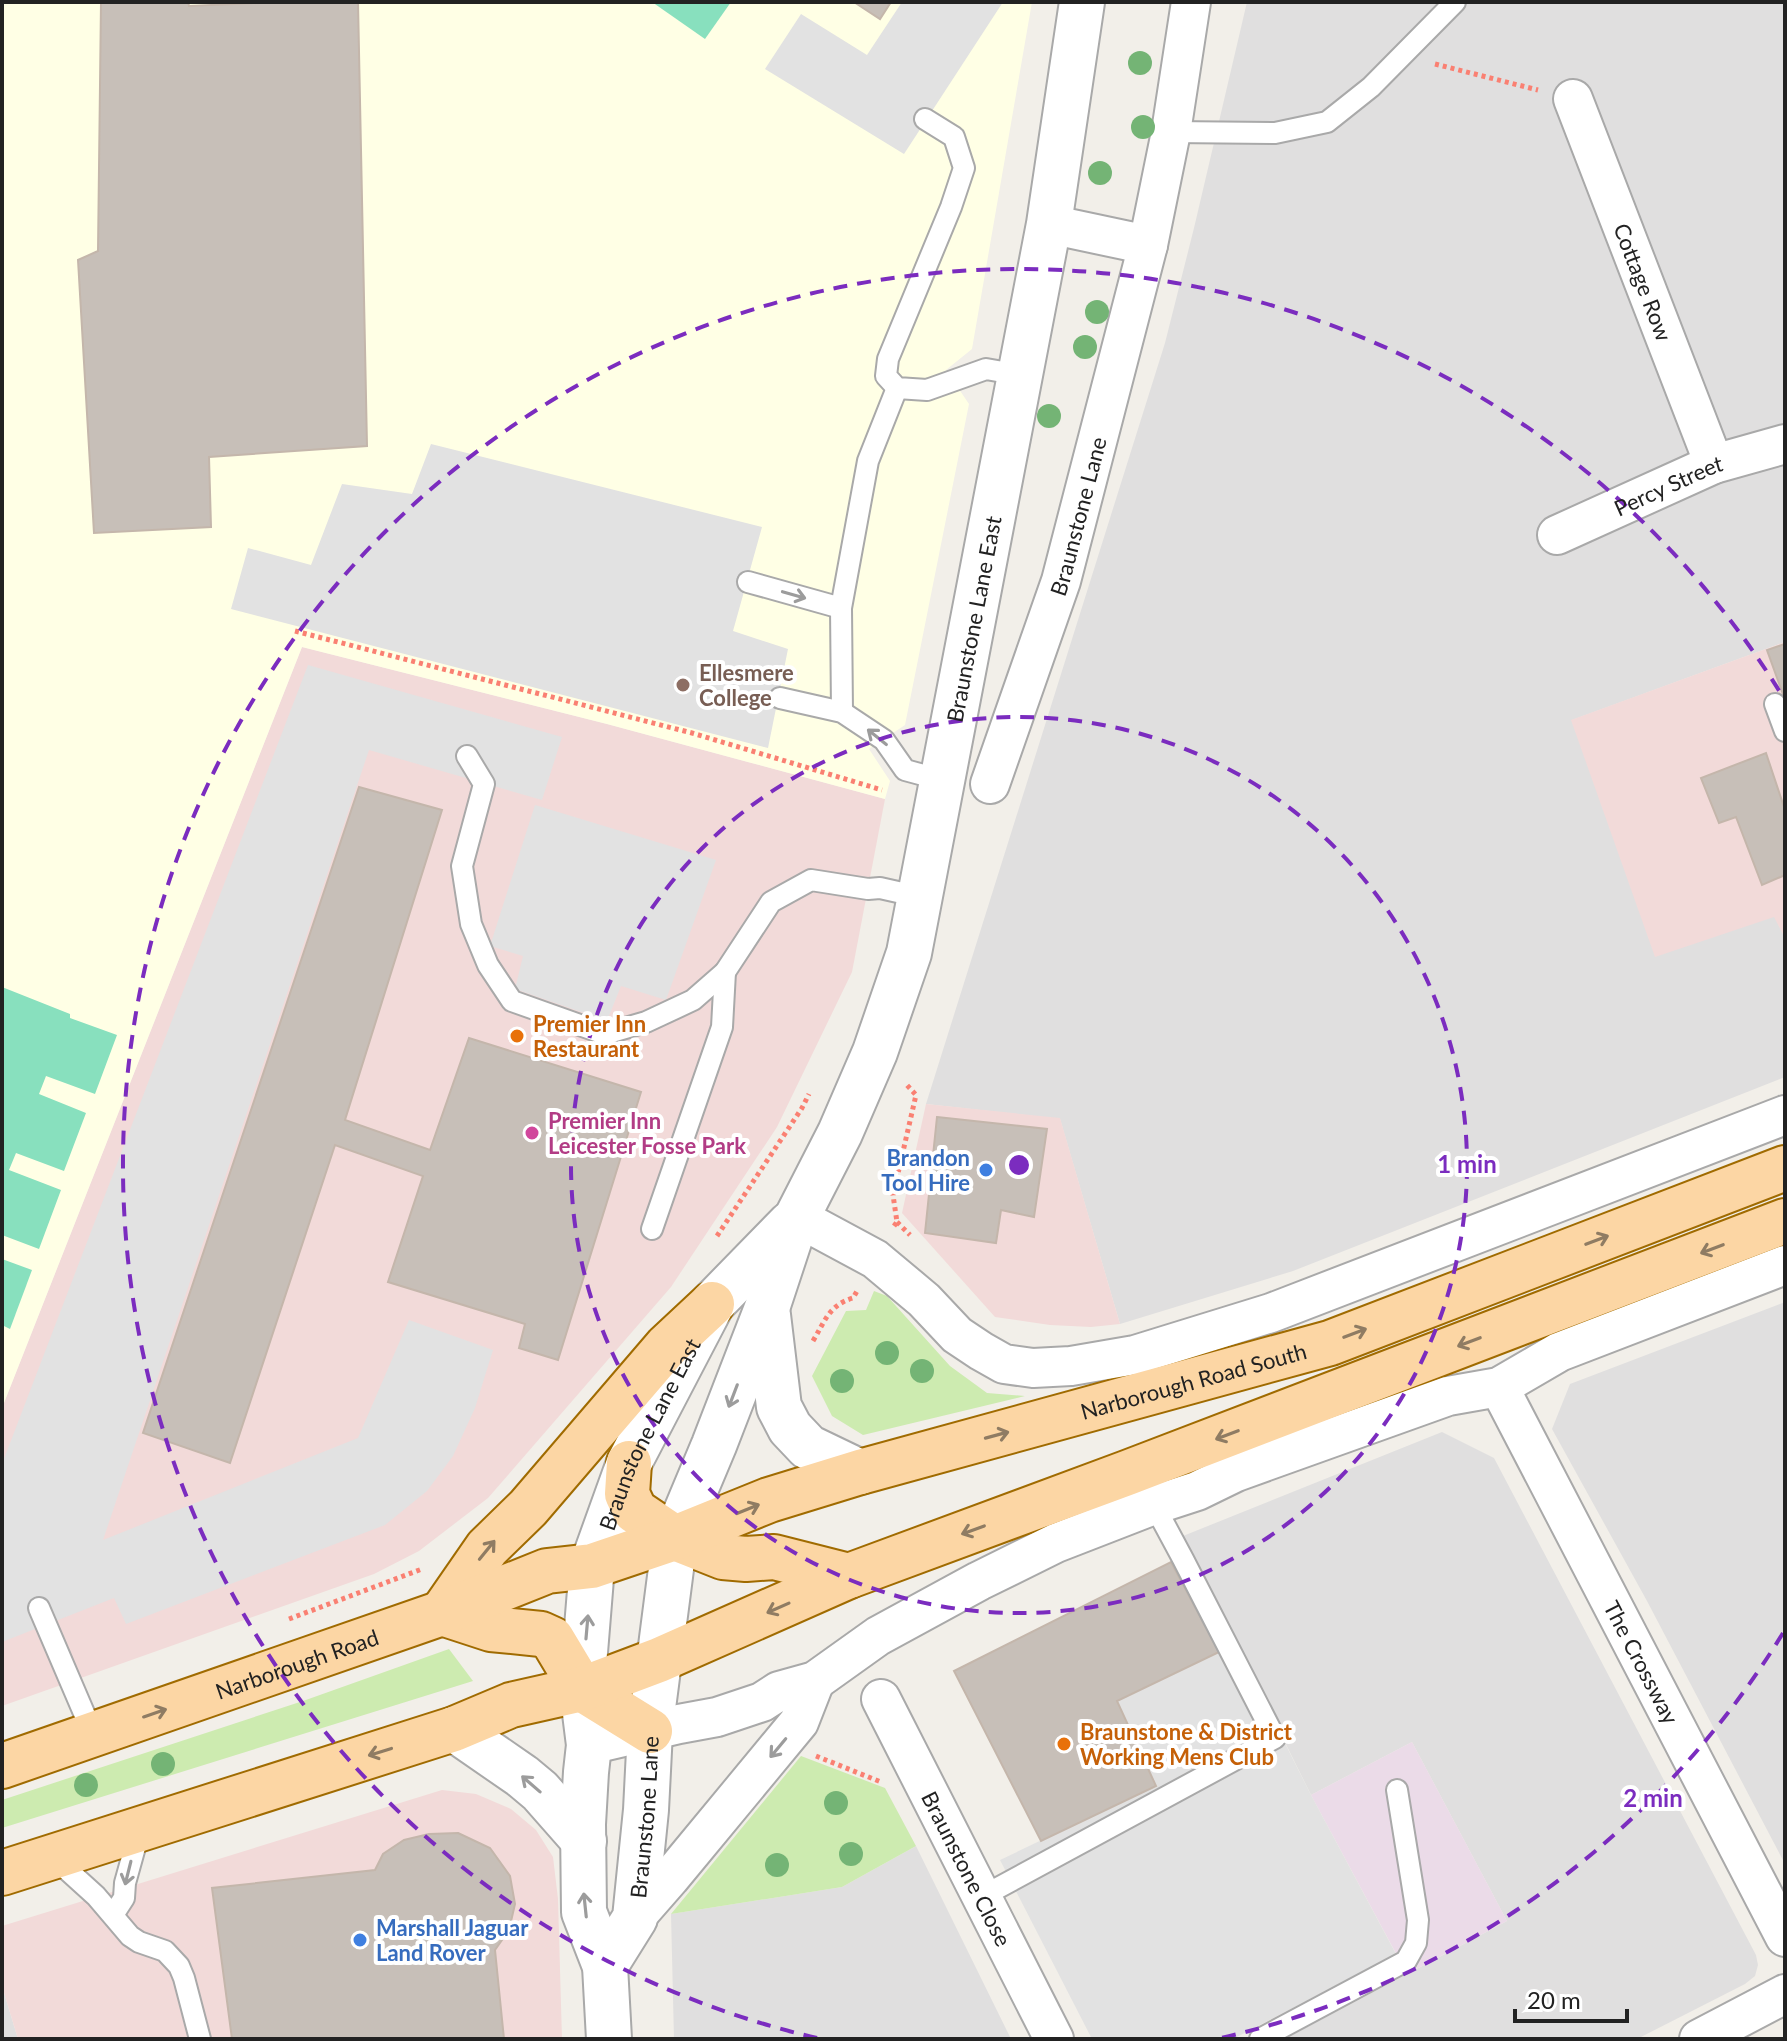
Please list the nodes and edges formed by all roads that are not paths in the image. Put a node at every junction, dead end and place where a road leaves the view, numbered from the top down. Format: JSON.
{"nodes":[{"id":1,"x":1082,"y":2,"type":"edge"},
{"id":2,"x":1191,"y":2,"type":"edge"},
{"id":3,"x":1455,"y":2,"type":"edge"},
{"id":4,"x":1573,"y":99,"type":"road end"},
{"id":5,"x":925,"y":119,"type":"dead end"},
{"id":6,"x":1171,"y":132,"type":"junction"},
{"id":7,"x":1049,"y":224,"type":"junction"},
{"id":8,"x":1148,"y":245,"type":"junction"},
{"id":9,"x":1020,"y":375,"type":"junction"},
{"id":10,"x":897,"y":388,"type":"junction"},
{"id":11,"x":1785,"y":444,"type":"edge"},
{"id":12,"x":1714,"y":464,"type":"junction"},
{"id":13,"x":1557,"y":535,"type":"dead end"},
{"id":14,"x":748,"y":582,"type":"dead end"},
{"id":15,"x":841,"y":608,"type":"junction"},
{"id":16,"x":780,"y":698,"type":"dead end"},
{"id":17,"x":1775,"y":704,"type":"dead end"},
{"id":18,"x":842,"y":712,"type":"junction"},
{"id":19,"x":1785,"y":731,"type":"edge"},
{"id":20,"x":467,"y":756,"type":"dead end"},
{"id":21,"x":924,"y":775,"type":"junction"},
{"id":22,"x":990,"y":784,"type":"dead end"},
{"id":23,"x":920,"y":897,"type":"junction"},
{"id":24,"x":725,"y":972,"type":"junction"},
{"id":25,"x":1785,"y":1115,"type":"edge"},
{"id":26,"x":1785,"y":1168,"type":"edge"},
{"id":27,"x":797,"y":1217,"type":"junction"},
{"id":28,"x":1785,"y":1221,"type":"edge"},
{"id":29,"x":652,"y":1229,"type":"dead end"},
{"id":30,"x":1785,"y":1265,"type":"edge"},
{"id":31,"x":712,"y":1304,"type":"junction"},
{"id":32,"x":767,"y":1308,"type":"junction"},
{"id":33,"x":1499,"y":1387,"type":"junction"},
{"id":34,"x":629,"y":1463,"type":"junction"},
{"id":35,"x":860,"y":1472,"type":"junction"},
{"id":36,"x":1197,"y":1491,"type":"junction"},
{"id":37,"x":1072,"y":1494,"type":"junction"},
{"id":38,"x":1154,"y":1505,"type":"junction"},
{"id":39,"x":675,"y":1538,"type":"junction"},
{"id":40,"x":592,"y":1566,"type":"junction"},
{"id":41,"x":849,"y":1576,"type":"junction"},
{"id":42,"x":39,"y":1608,"type":"dead end"},
{"id":43,"x":442,"y":1613,"type":"junction"},
{"id":44,"x":659,"y":1660,"type":"junction"},
{"id":45,"x":815,"y":1681,"type":"junction"},
{"id":46,"x":582,"y":1689,"type":"junction"},
{"id":47,"x":881,"y":1699,"type":"dead end"},
{"id":48,"x":454,"y":1729,"type":"junction"},
{"id":49,"x":650,"y":1731,"type":"junction"},
{"id":50,"x":93,"y":1734,"type":"junction"},
{"id":51,"x":589,"y":1745,"type":"junction"},
{"id":52,"x":2,"y":1766,"type":"edge"},
{"id":53,"x":1397,"y":1790,"type":"dead end"},
{"id":54,"x":141,"y":1828,"type":"junction"},
{"id":55,"x":584,"y":1841,"type":"junction"},
{"id":56,"x":53,"y":1857,"type":"junction"},
{"id":57,"x":2,"y":1873,"type":"edge"},
{"id":58,"x":983,"y":1896,"type":"junction"},
{"id":59,"x":113,"y":1915,"type":"junction"},
{"id":60,"x":635,"y":1918,"type":"junction"},
{"id":61,"x":1785,"y":1937,"type":"edge"},
{"id":62,"x":605,"y":1966,"type":"junction"},
{"id":63,"x":1785,"y":1994,"type":"edge"},
{"id":64,"x":200,"y":2039,"type":"edge"},
{"id":65,"x":609,"y":2039,"type":"edge"},
{"id":66,"x":1054,"y":2039,"type":"edge"},
{"id":67,"x":1260,"y":2039,"type":"edge"},
{"id":68,"x":1699,"y":2039,"type":"edge"}],
"edges":[{"from":1,"to":7,"type":"street","name":"Braunstone Lane East"},
{"from":2,"to":6,"type":"street","name":"Braunstone Lane"},
{"from":3,"to":6,"type":"lane"},
{"from":4,"to":12,"type":"street","name":"Cottage Row"},
{"from":5,"to":10,"type":"lane"},
{"from":6,"to":8,"type":"street","name":"Braunstone Lane"},
{"from":7,"to":8,"type":"street"},
{"from":7,"to":9,"type":"street","name":"Braunstone Lane East"},
{"from":8,"to":22,"type":"street","name":"Braunstone Lane"},
{"from":9,"to":10,"type":"lane"},
{"from":9,"to":21,"type":"street","name":"Braunstone Lane East"},
{"from":10,"to":15,"type":"lane"},
{"from":11,"to":12,"type":"street","name":"Percy Street"},
{"from":12,"to":13,"type":"street","name":"Percy Street"},
{"from":14,"to":15,"type":"lane","one_way":true},
{"from":15,"to":18,"type":"lane"},
{"from":16,"to":18,"type":"lane"},
{"from":17,"to":19,"type":"lane"},
{"from":21,"to":18,"type":"lane","one_way":true},
{"from":20,"to":24,"type":"lane"},
{"from":21,"to":23,"type":"street","name":"Braunstone Lane East"},
{"from":23,"to":24,"type":"lane"},
{"from":23,"to":27,"type":"street","name":"Braunstone Lane East"},
{"from":24,"to":29,"type":"lane"},
{"from":25,"to":27,"type":"street","name":"Narborough Road South"},
{"from":35,"to":26,"type":"main road","name":"Narborough Road South","one_way":true},
{"from":27,"to":31,"type":"street","name":"Braunstone Lane East"},
{"from":27,"to":32,"type":"street","name":"Braunstone Lane East"},
{"from":28,"to":37,"type":"main road","one_way":true},
{"from":30,"to":33,"type":"street"},
{"from":31,"to":34,"type":"street","name":"Braunstone Lane East"},
{"from":43,"to":31,"type":"main road","one_way":true},
{"from":32,"to":35,"type":"street"},
{"from":32,"to":39,"type":"street","name":"Braunstone Lane East","one_way":true},
{"from":33,"to":36,"type":"street"},
{"from":33,"to":61,"type":"street","name":"The Crossway"},
{"from":34,"to":39,"type":"main road"},
{"from":34,"to":40,"type":"street","name":"Braunstone Lane East"},
{"from":39,"to":35,"type":"main road","name":"Narborough Road South","one_way":true},
{"from":36,"to":37,"type":"street"},
{"from":36,"to":38,"type":"street"},
{"from":37,"to":41,"type":"main road","one_way":true},
{"from":38,"to":45,"type":"street"},
{"from":38,"to":58,"type":"lane"},
{"from":39,"to":40,"type":"main road","name":"Narborough Road South"},
{"from":39,"to":41,"type":"main road"},
{"from":39,"to":44,"type":"street","name":"Braunstone Lane East"},
{"from":40,"to":43,"type":"main road","name":"Narborough Road"},
{"from":46,"to":40,"type":"street","name":"Braunstone Lane East","one_way":true},
{"from":41,"to":44,"type":"main road","one_way":true},
{"from":42,"to":50,"type":"lane"},
{"from":43,"to":46,"type":"main road"},
{"from":50,"to":43,"type":"main road","name":"Narborough Road","one_way":true},
{"from":44,"to":46,"type":"main road"},
{"from":44,"to":49,"type":"street","name":"Braunstone Lane"},
{"from":45,"to":49,"type":"street"},
{"from":45,"to":60,"type":"street","one_way":true},
{"from":46,"to":48,"type":"main road"},
{"from":46,"to":49,"type":"main road"},
{"from":46,"to":51,"type":"street"},
{"from":47,"to":58,"type":"street","name":"Braunstone Close"},
{"from":48,"to":54,"type":"main road","one_way":true},
{"from":55,"to":48,"type":"street","one_way":true},
{"from":49,"to":51,"type":"street"},
{"from":49,"to":60,"type":"street","name":"Braunstone Lane"},
{"from":50,"to":52,"type":"main road","name":"Narborough Road"},
{"from":51,"to":55,"type":"street"},
{"from":53,"to":67,"type":"lane"},
{"from":54,"to":56,"type":"main road"},
{"from":54,"to":59,"type":"lane","one_way":true},
{"from":62,"to":55,"type":"street","one_way":true},
{"from":56,"to":57,"type":"main road"},
{"from":56,"to":59,"type":"lane"},
{"from":58,"to":66,"type":"street","name":"Braunstone Close"},
{"from":59,"to":64,"type":"lane"},
{"from":60,"to":62,"type":"street","name":"Braunstone Lane"},
{"from":62,"to":65,"type":"street"},
{"from":63,"to":68,"type":"street"}]}
